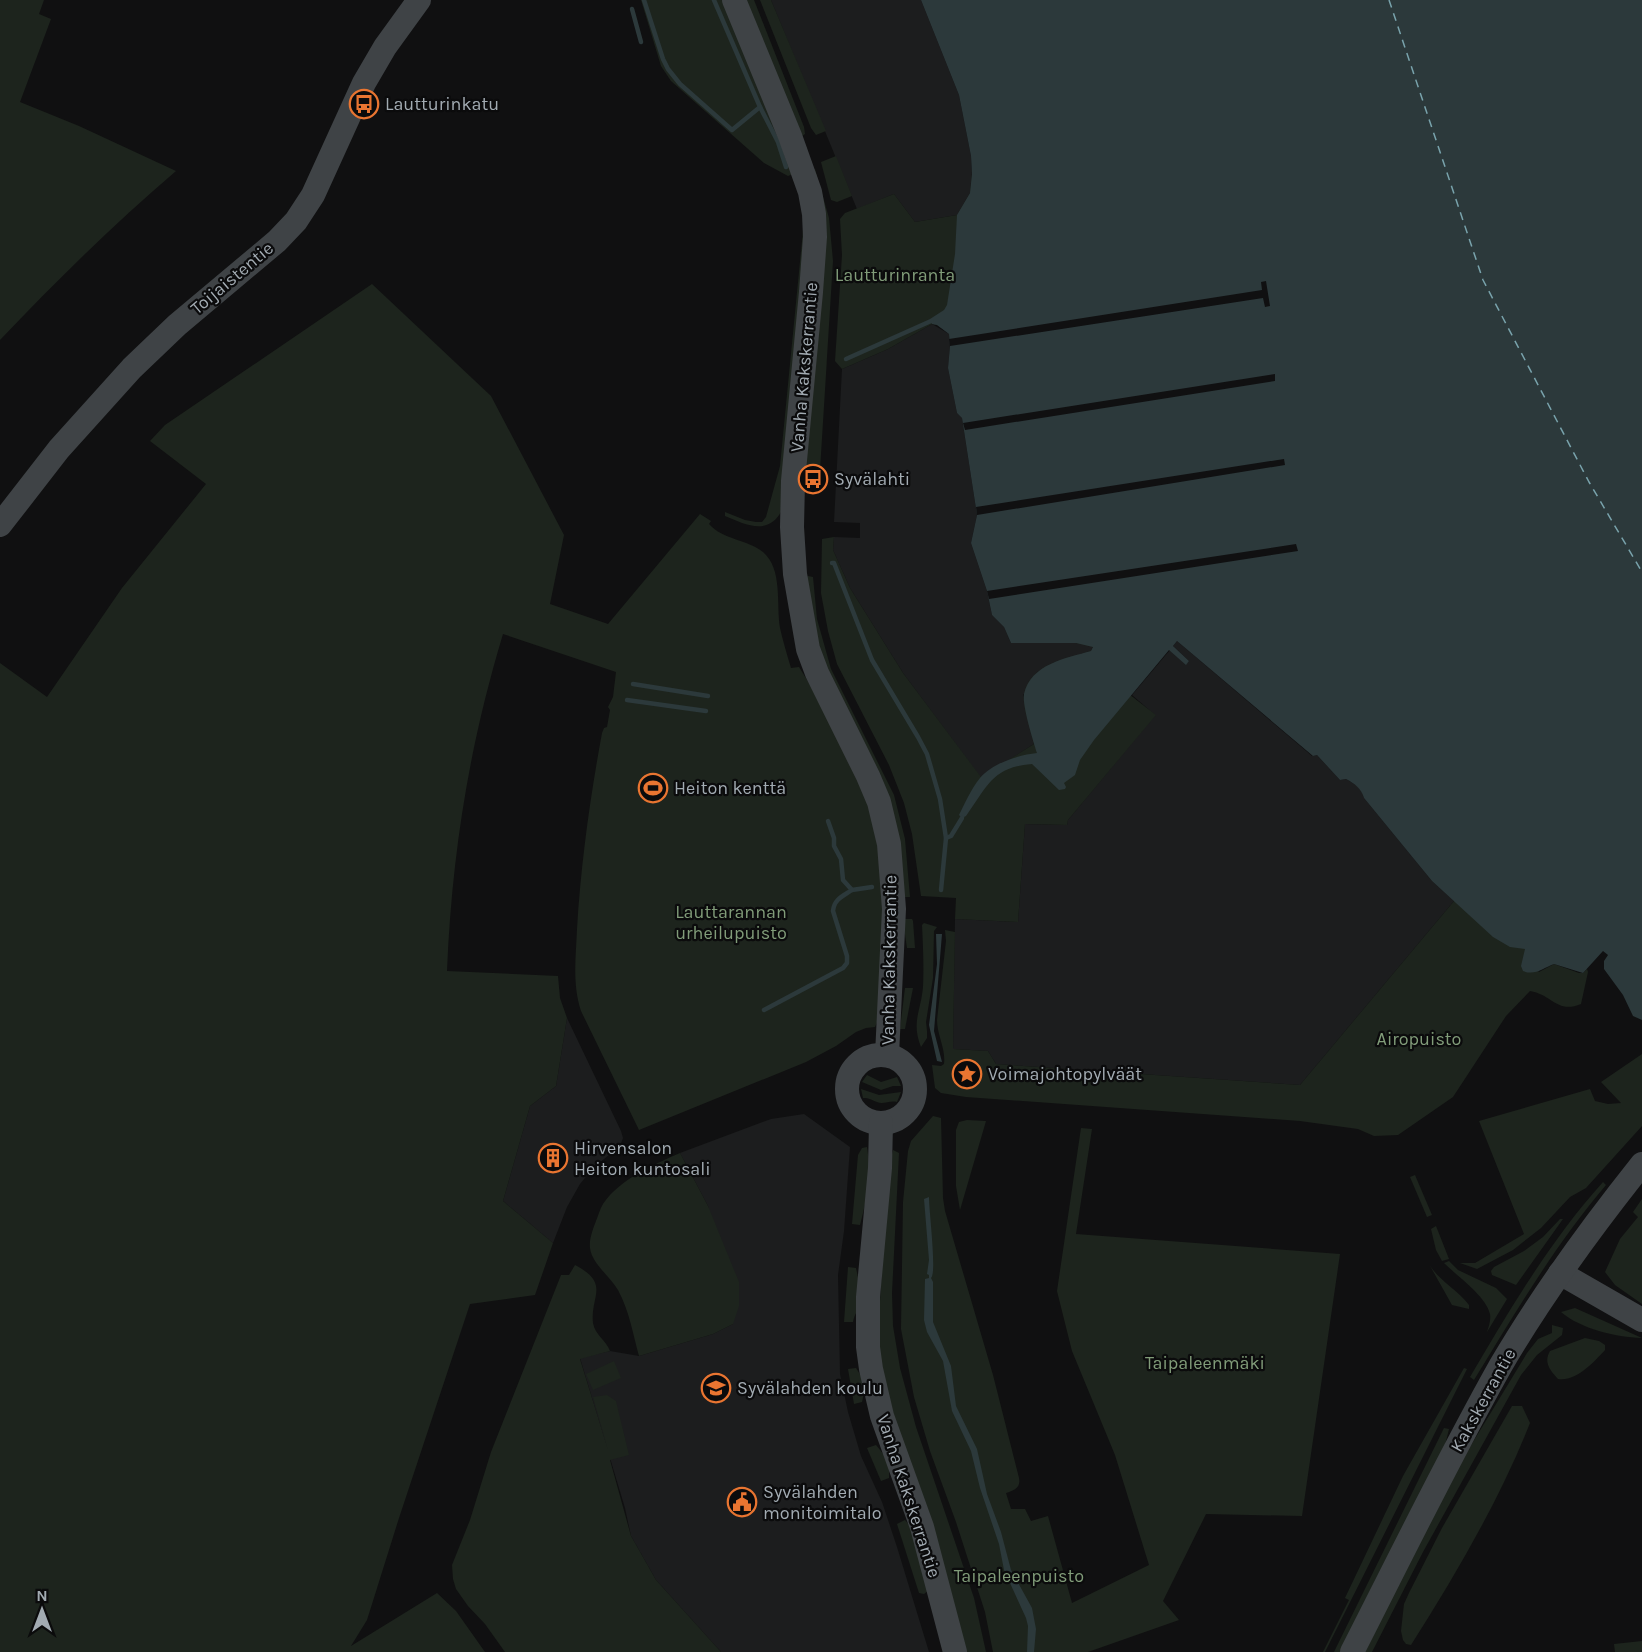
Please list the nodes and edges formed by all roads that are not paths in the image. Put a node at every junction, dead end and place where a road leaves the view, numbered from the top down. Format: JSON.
{"nodes":[{"id":1,"x":418,"y":0,"type":"edge"},
{"id":2,"x":734,"y":0,"type":"edge"},
{"id":3,"x":0,"y":525,"type":"edge"},
{"id":4,"x":887,"y":1055,"type":"junction"},
{"id":5,"x":881,"y":1123,"type":"junction"},
{"id":6,"x":1642,"y":1164,"type":"edge"},
{"id":7,"x":1560,"y":1273,"type":"junction"},
{"id":8,"x":1642,"y":1320,"type":"edge"},
{"id":9,"x":955,"y":1652,"type":"edge"},
{"id":10,"x":1352,"y":1652,"type":"edge"}],
"edges":[{"from":1,"to":3,"type":"street","name":"Toijaistentie"},
{"from":2,"to":4,"type":"street","name":"Vanha Kakskerrantie"},
{"from":4,"to":5,"type":"street"},
{"from":4,"to":5,"type":"street"},
{"from":5,"to":9,"type":"street","name":"Vanha Kakskerrantie"},
{"from":6,"to":7,"type":"street","name":"Kakskerrantie"},
{"from":7,"to":8,"type":"street"},
{"from":7,"to":10,"type":"street","name":"Kakskerrantie"}]}
